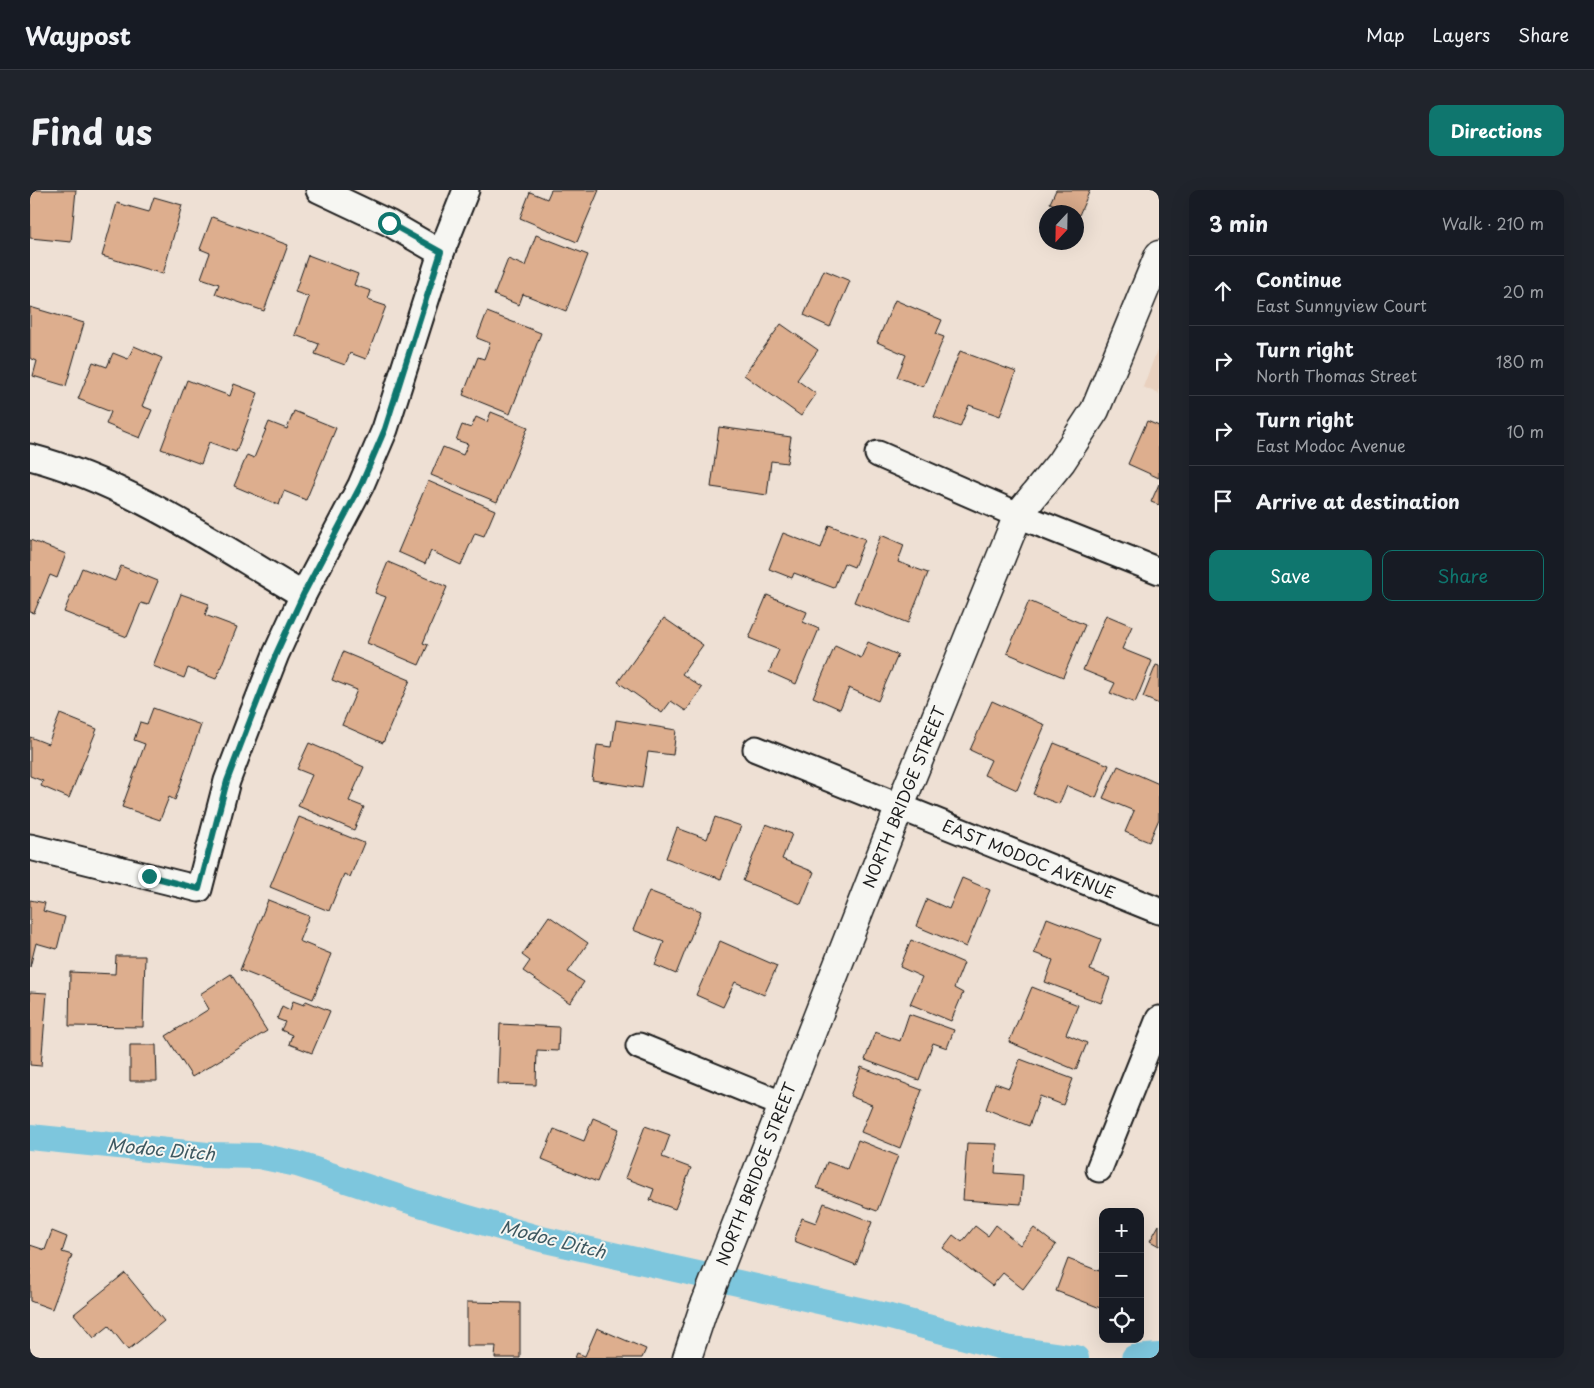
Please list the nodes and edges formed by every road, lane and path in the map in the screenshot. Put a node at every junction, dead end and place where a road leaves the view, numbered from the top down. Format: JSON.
{"nodes":[{"id":1,"x":318,"y":190,"type":"edge"},
{"id":2,"x":466,"y":190,"type":"edge"},
{"id":3,"x":441,"y":252,"type":"junction"},
{"id":4,"x":1159,"y":255,"type":"edge"},
{"id":5,"x":878,"y":454,"type":"dead end"},
{"id":6,"x":30,"y":457,"type":"edge"},
{"id":7,"x":1018,"y":515,"type":"junction"},
{"id":8,"x":1159,"y":571,"type":"edge"},
{"id":9,"x":303,"y":595,"type":"junction"},
{"id":10,"x":756,"y":749,"type":"dead end"},
{"id":11,"x":900,"y":806,"type":"junction"},
{"id":12,"x":30,"y":847,"type":"edge"},
{"id":13,"x":1159,"y":911,"type":"edge"},
{"id":14,"x":1159,"y":1019,"type":"edge"},
{"id":15,"x":640,"y":1046,"type":"dead end"},
{"id":16,"x":784,"y":1104,"type":"junction"},
{"id":17,"x":1099,"y":1169,"type":"dead end"},
{"id":18,"x":686,"y":1358,"type":"edge"}],
"edges":[{"from":1,"to":3,"type":"street"},
{"from":2,"to":3,"type":"street"},
{"from":3,"to":9,"type":"street"},
{"from":4,"to":7,"type":"street","name":"NORTH BRIDGE STREET"},
{"from":5,"to":7,"type":"street"},
{"from":6,"to":9,"type":"street"},
{"from":7,"to":8,"type":"street"},
{"from":7,"to":11,"type":"street","name":"NORTH BRIDGE STREET"},
{"from":9,"to":12,"type":"street"},
{"from":10,"to":11,"type":"street","name":"EAST MODOC AVENUE"},
{"from":11,"to":13,"type":"street","name":"EAST MODOC AVENUE"},
{"from":11,"to":16,"type":"street","name":"NORTH BRIDGE STREET"},
{"from":14,"to":17,"type":"street"},
{"from":15,"to":16,"type":"street"},
{"from":16,"to":18,"type":"street","name":"NORTH BRIDGE STREET"}]}
